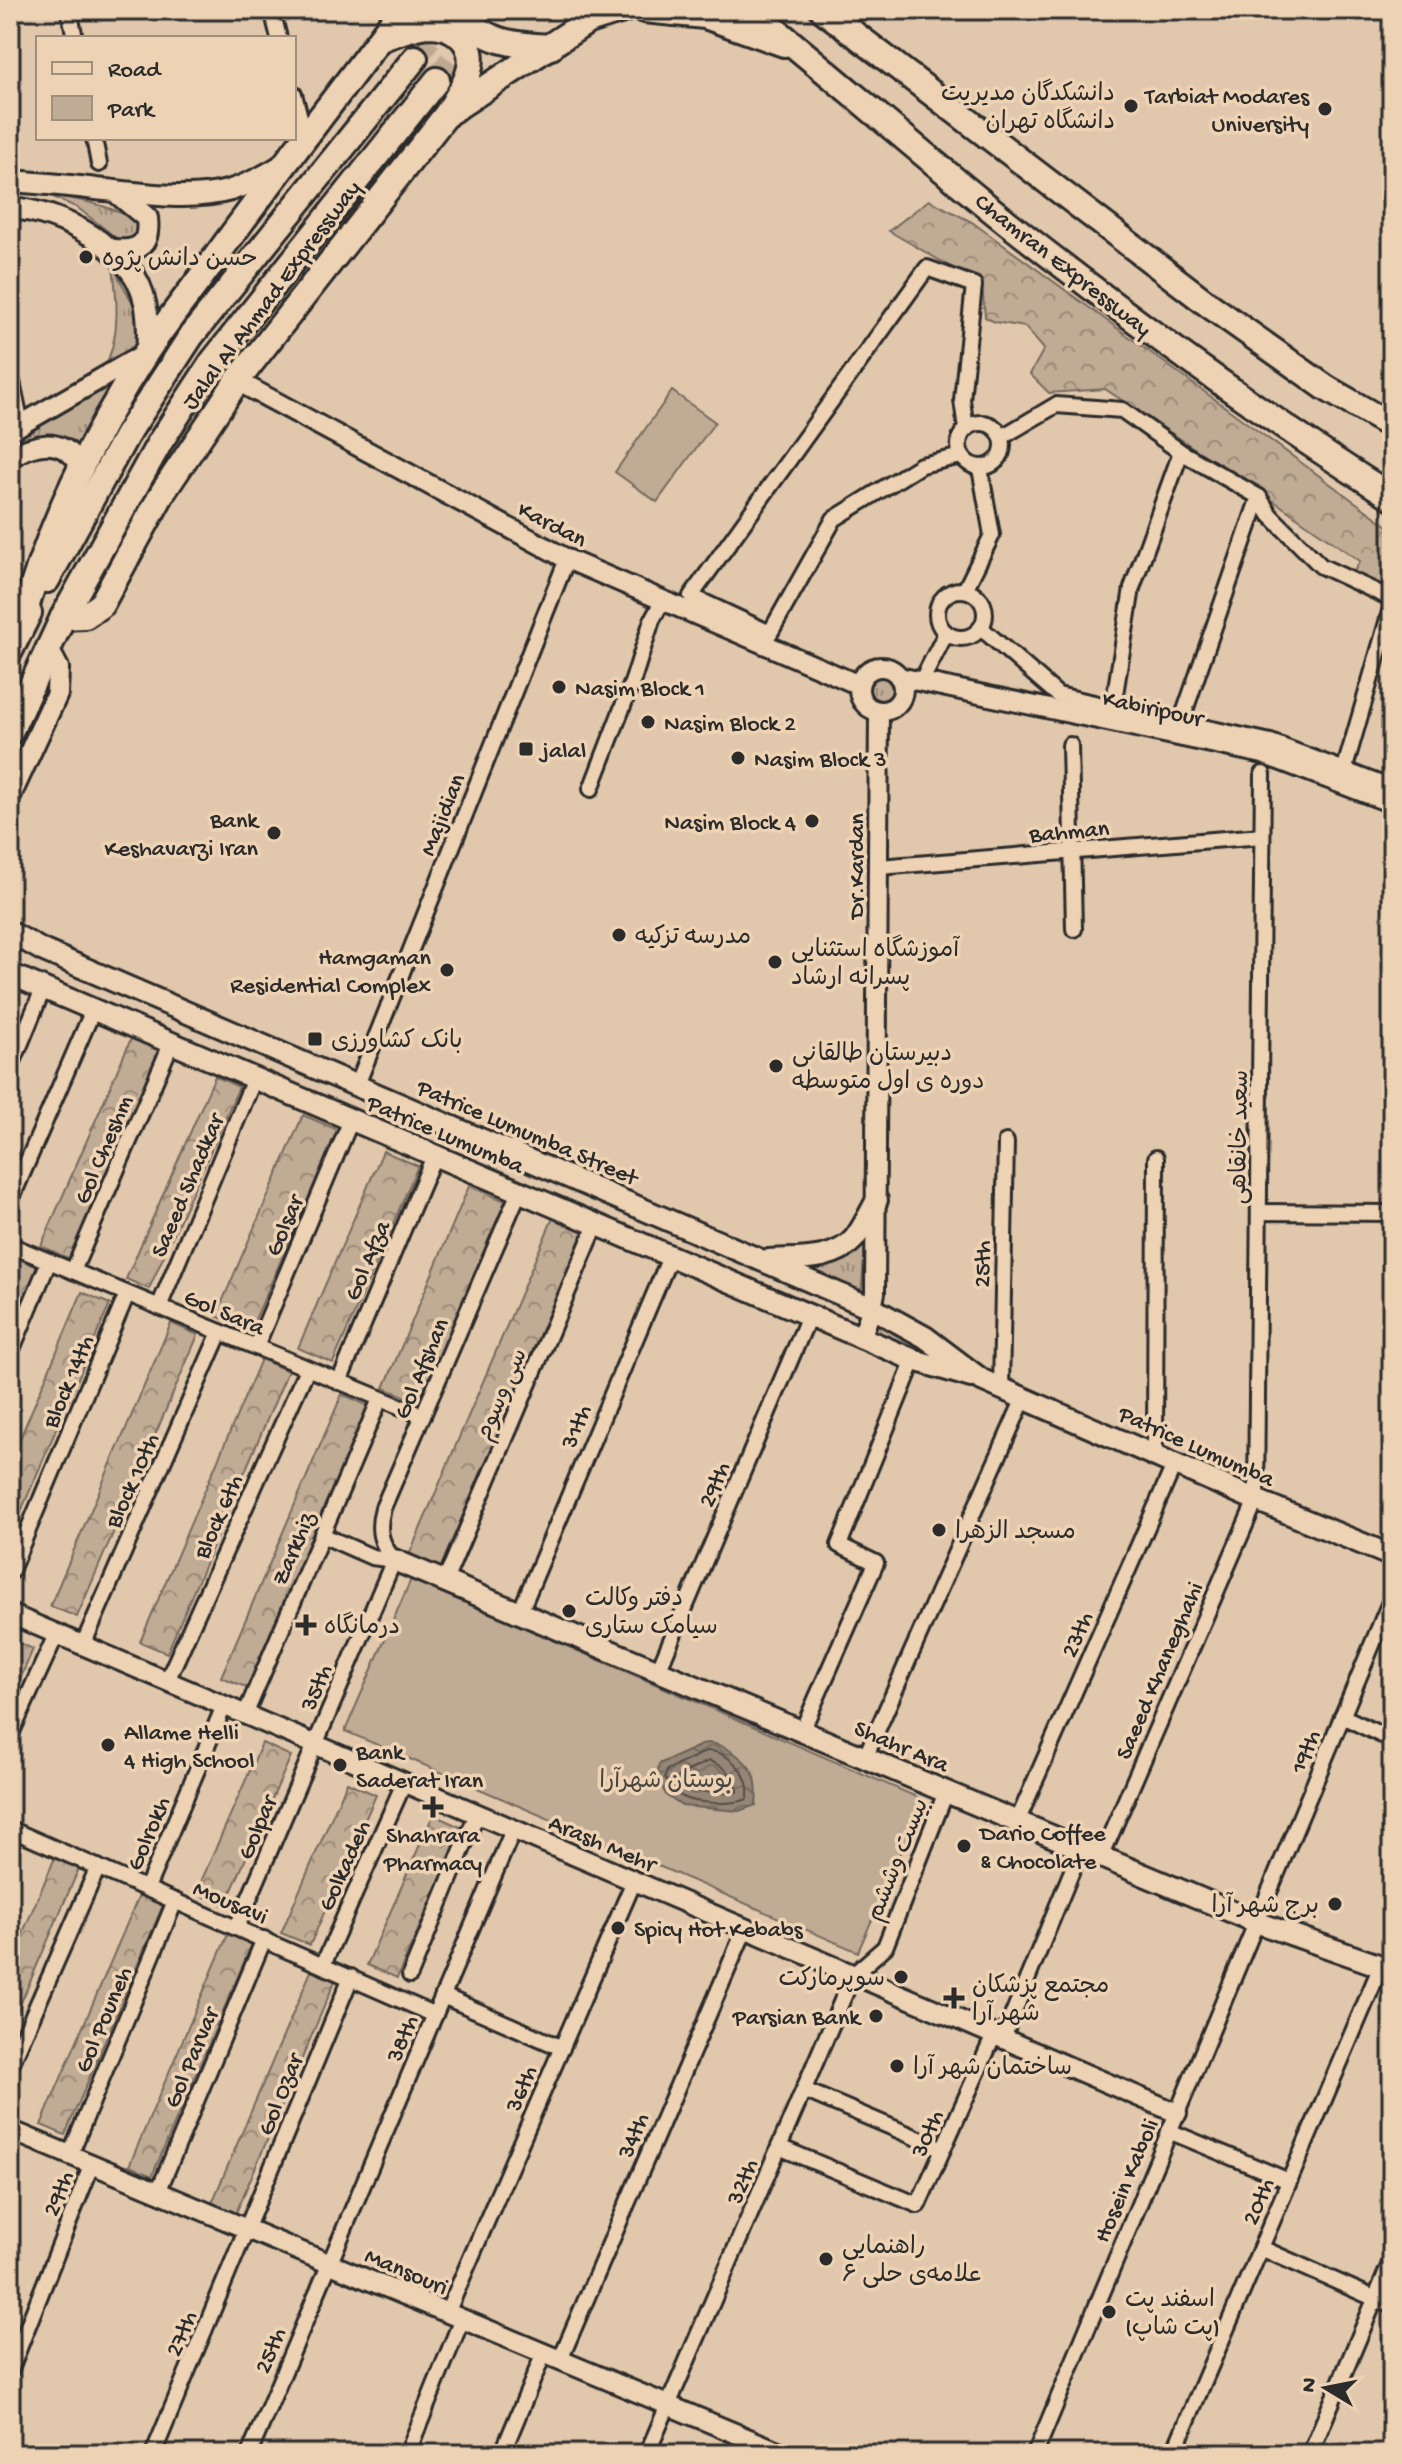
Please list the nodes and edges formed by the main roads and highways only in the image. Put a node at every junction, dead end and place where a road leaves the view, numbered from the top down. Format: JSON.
{"nodes":[{"id":1,"x":401,"y":10,"type":"edge"},
{"id":2,"x":459,"y":10,"type":"edge"},
{"id":3,"x":623,"y":10,"type":"edge"},
{"id":4,"x":644,"y":10,"type":"edge"},
{"id":5,"x":751,"y":10,"type":"edge"},
{"id":6,"x":823,"y":10,"type":"edge"},
{"id":7,"x":701,"y":13,"type":"edge"},
{"id":8,"x":380,"y":39,"type":"junction"},
{"id":9,"x":551,"y":47,"type":"junction"},
{"id":10,"x":803,"y":51,"type":"junction"},
{"id":11,"x":415,"y":58,"type":"tunnel mouth"},
{"id":12,"x":437,"y":80,"type":"tunnel mouth"},
{"id":13,"x":446,"y":115,"type":"junction"},
{"id":14,"x":284,"y":163,"type":"junction"},
{"id":15,"x":10,"y":181,"type":"edge"},
{"id":16,"x":116,"y":192,"type":"junction"},
{"id":17,"x":10,"y":208,"type":"edge"},
{"id":18,"x":114,"y":250,"type":"junction"},
{"id":19,"x":147,"y":351,"type":"junction"},
{"id":20,"x":1392,"y":426,"type":"edge"},
{"id":21,"x":1392,"y":497,"type":"edge"},
{"id":22,"x":63,"y":617,"type":"junction"},
{"id":23,"x":21,"y":626,"type":"junction"},
{"id":24,"x":48,"y":649,"type":"junction"},
{"id":25,"x":10,"y":651,"type":"edge"},
{"id":26,"x":10,"y":732,"type":"edge"},
{"id":27,"x":10,"y":796,"type":"edge"},
{"id":28,"x":10,"y":932,"type":"edge"},
{"id":29,"x":42,"y":950,"type":"junction"},
{"id":30,"x":28,"y":982,"type":"edge"},
{"id":31,"x":877,"y":1200,"type":"road end"},
{"id":32,"x":638,"y":1206,"type":"junction"},
{"id":33,"x":624,"y":1237,"type":"junction"},
{"id":34,"x":762,"y":1260,"type":"junction"},
{"id":35,"x":991,"y":1384,"type":"junction"},
{"id":36,"x":1392,"y":1556,"type":"edge"},
{"id":37,"x":394,"y":1560,"type":"road end"},
{"id":38,"x":1387,"y":1968,"type":"edge"}],
"edges":[{"from":1,"to":8,"type":"highway"},
{"from":2,"to":9,"type":"highway"},
{"from":3,"to":9,"type":"highway"},
{"from":4,"to":7,"type":"highway"},
{"from":5,"to":10,"type":"highway","name":"Chamran Expressway"},
{"from":6,"to":20,"type":"highway"},
{"from":7,"to":10,"type":"highway"},
{"from":8,"to":13,"type":"highway"},
{"from":8,"to":14,"type":"highway"},
{"from":9,"to":13,"type":"highway"},
{"from":10,"to":21,"type":"highway","name":"Chamran Expressway"},
{"from":11,"to":23,"type":"highway","name":"Jalal Al Ahmad Expressway"},
{"from":12,"to":22,"type":"highway","name":"Jalal Al Ahmad Expressway"},
{"from":13,"to":22,"type":"highway"},
{"from":14,"to":16,"type":"main road"},
{"from":14,"to":19,"type":"highway"},
{"from":15,"to":16,"type":"main road"},
{"from":16,"to":18,"type":"main road"},
{"from":17,"to":18,"type":"main road"},
{"from":18,"to":19,"type":"main road"},
{"from":19,"to":23,"type":"highway"},
{"from":22,"to":24,"type":"highway","name":"Jalal Al Ahmad Expressway"},
{"from":23,"to":25,"type":"highway","name":"Jalal Al Ahmad Expressway"},
{"from":24,"to":26,"type":"highway","name":"Jalal Al Ahmad Expressway"},
{"from":24,"to":27,"type":"main road"},
{"from":28,"to":29,"type":"main road","name":"Patrice Lumumba Street"},
{"from":29,"to":30,"type":"main road"},
{"from":29,"to":32,"type":"main road","name":"Patrice Lumumba Street"},
{"from":30,"to":33,"type":"main road","name":"Patrice Lumumba"},
{"from":31,"to":34,"type":"main road"},
{"from":32,"to":33,"type":"main road"},
{"from":32,"to":34,"type":"main road","name":"Patrice Lumumba Street"},
{"from":33,"to":35,"type":"main road","name":"Patrice Lumumba"},
{"from":34,"to":35,"type":"main road","name":"Patrice Lumumba Street"},
{"from":35,"to":36,"type":"main road","name":"Patrice Lumumba"},
{"from":37,"to":38,"type":"main road","name":"Shahr Ara"}]}
